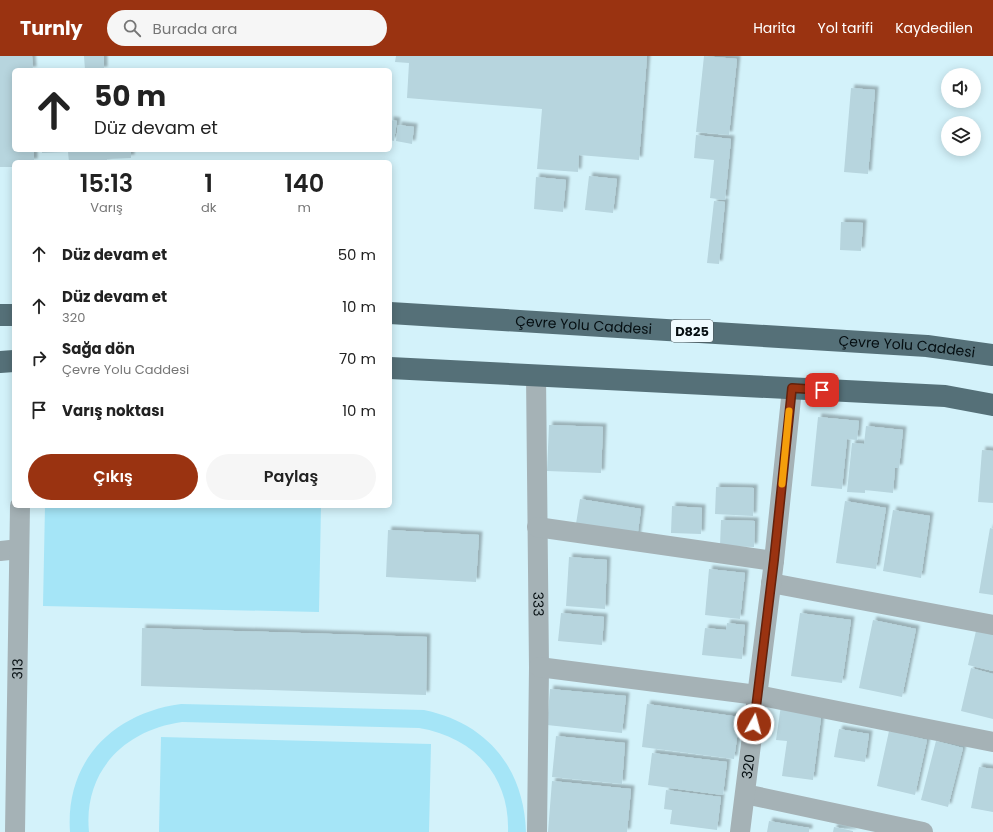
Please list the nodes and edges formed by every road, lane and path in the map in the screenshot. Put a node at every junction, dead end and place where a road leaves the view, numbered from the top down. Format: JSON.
{"nodes":[{"id":1,"x":392,"y":313,"type":"edge"},
{"id":2,"x":0,"y":315,"type":"edge"},
{"id":3,"x":12,"y":315,"type":"edge"},
{"id":4,"x":993,"y":355,"type":"edge"},
{"id":5,"x":12,"y":360,"type":"edge"},
{"id":6,"x":0,"y":362,"type":"edge"},
{"id":7,"x":392,"y":368,"type":"edge"},
{"id":8,"x":536,"y":375,"type":"junction"},
{"id":9,"x":792,"y":388,"type":"junction"},
{"id":10,"x":993,"y":405,"type":"edge"},
{"id":11,"x":20,"y":508,"type":"edge"},
{"id":12,"x":537,"y":527,"type":"junction"},
{"id":13,"x":10,"y":550,"type":"edge"},
{"id":14,"x":774,"y":560,"type":"junction"},
{"id":15,"x":771,"y":583,"type":"junction"},
{"id":16,"x":993,"y":625,"type":"edge"},
{"id":17,"x":9,"y":665,"type":"edge"},
{"id":18,"x":539,"y":667,"type":"junction"},
{"id":19,"x":757,"y":695,"type":"junction"},
{"id":20,"x":993,"y":742,"type":"edge"},
{"id":21,"x":8,"y":767,"type":"edge"},
{"id":22,"x":745,"y":794,"type":"junction"},
{"id":23,"x":15,"y":832,"type":"edge"},
{"id":24,"x":538,"y":832,"type":"edge"},
{"id":25,"x":740,"y":832,"type":"edge"},
{"id":26,"x":923,"y":832,"type":"edge"}],
"edges":[{"from":1,"to":4,"type":"highway","name":"Çevre Yolu Caddesi","number":"D825"},
{"from":2,"to":3,"type":"highway"},
{"from":5,"to":6,"type":"highway"},
{"from":7,"to":8,"type":"highway"},
{"from":8,"to":9,"type":"highway"},
{"from":8,"to":12,"type":"street","name":"333"},
{"from":9,"to":10,"type":"highway"},
{"from":9,"to":14,"type":"street"},
{"from":11,"to":13,"type":"street","name":"313"},
{"from":12,"to":14,"type":"street"},
{"from":12,"to":18,"type":"street","name":"333"},
{"from":13,"to":17,"type":"street","name":"313"},
{"from":14,"to":15,"type":"street","name":"320"},
{"from":15,"to":16,"type":"street"},
{"from":15,"to":19,"type":"street","name":"320"},
{"from":17,"to":21,"type":"street","name":"313"},
{"from":18,"to":19,"type":"street"},
{"from":18,"to":24,"type":"street","name":"333"},
{"from":19,"to":20,"type":"street"},
{"from":19,"to":22,"type":"street","name":"320"},
{"from":21,"to":23,"type":"street","name":"313"},
{"from":22,"to":25,"type":"street","name":"320"},
{"from":22,"to":26,"type":"street"}]}
